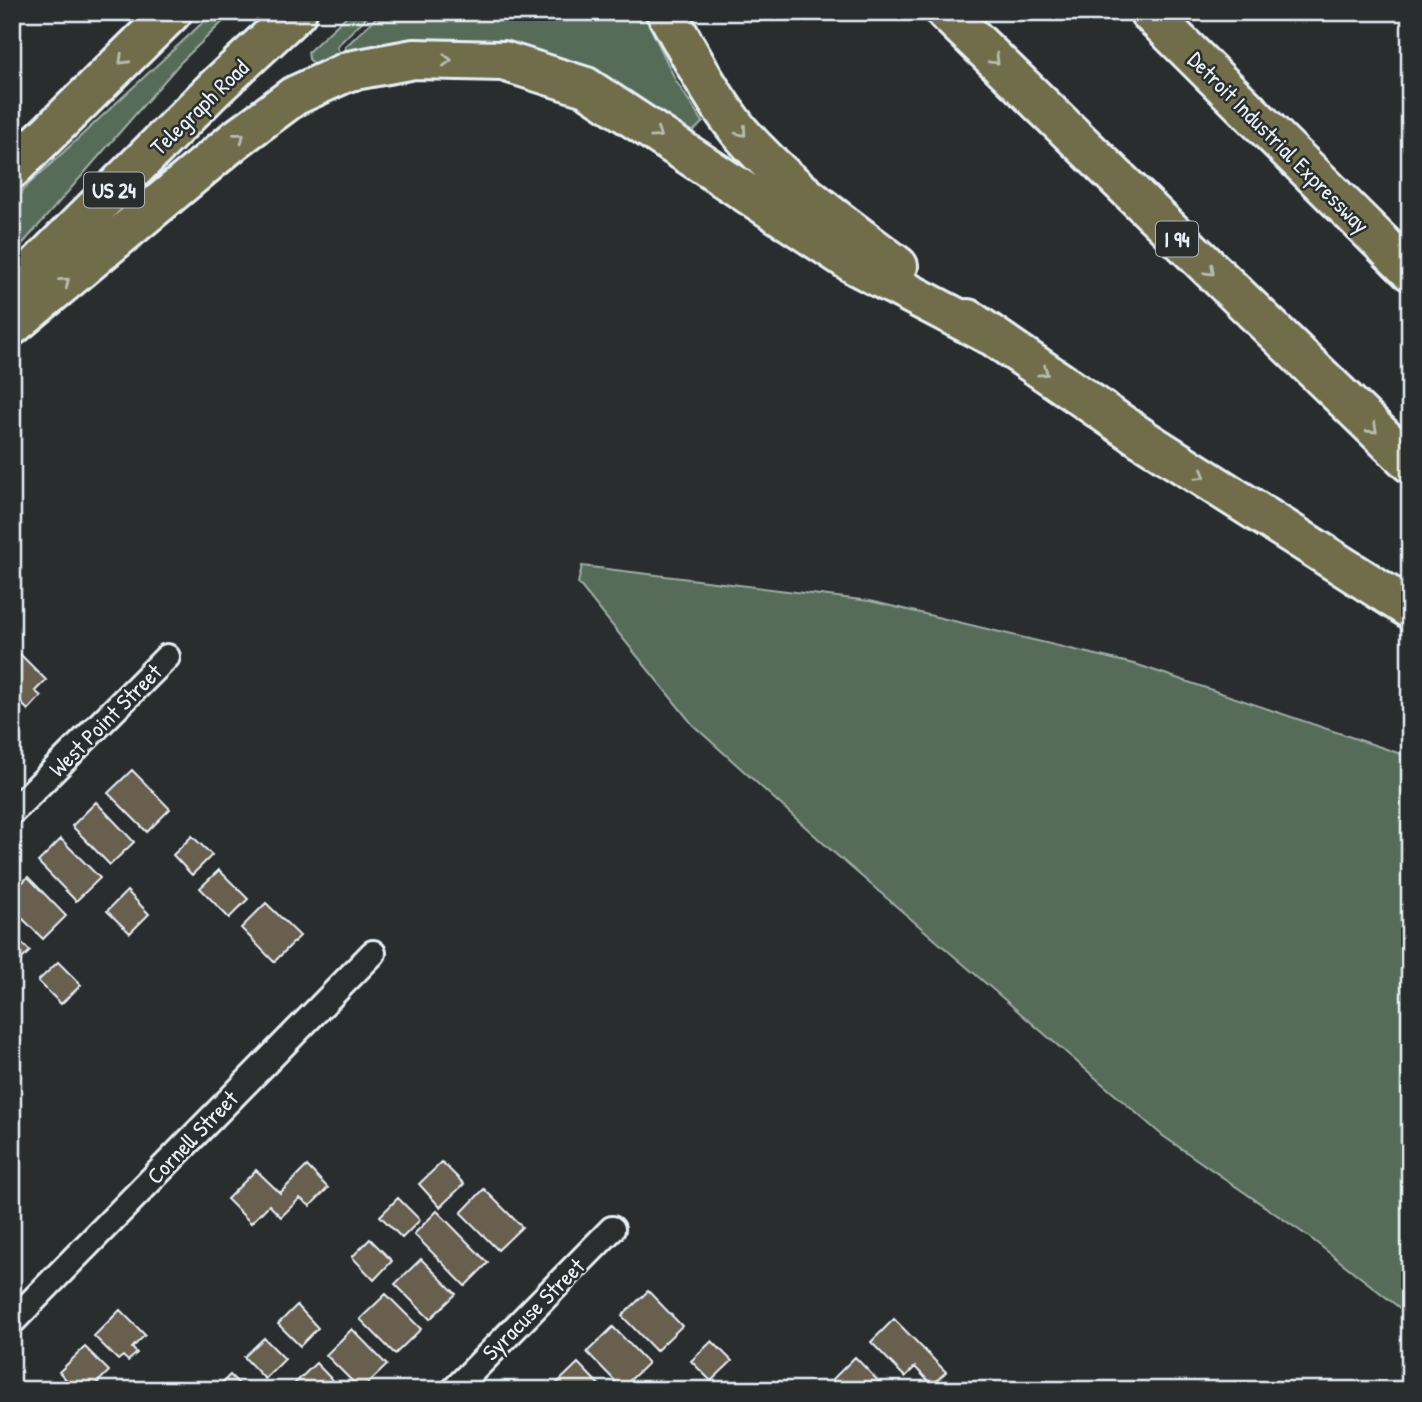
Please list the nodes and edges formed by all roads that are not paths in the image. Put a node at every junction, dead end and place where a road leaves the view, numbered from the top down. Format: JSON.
{"nodes":[{"id":1,"x":172,"y":12,"type":"edge"},
{"id":2,"x":297,"y":12,"type":"edge"},
{"id":3,"x":666,"y":12,"type":"edge"},
{"id":4,"x":946,"y":12,"type":"edge"},
{"id":5,"x":1149,"y":12,"type":"edge"},
{"id":6,"x":12,"y":169,"type":"edge"},
{"id":7,"x":1410,"y":271,"type":"edge"},
{"id":8,"x":12,"y":291,"type":"edge"},
{"id":9,"x":12,"y":326,"type":"edge"},
{"id":10,"x":988,"y":334,"type":"junction"},
{"id":11,"x":1410,"y":463,"type":"edge"},
{"id":12,"x":1410,"y":609,"type":"edge"},
{"id":13,"x":167,"y":657,"type":"dead end"},
{"id":14,"x":12,"y":812,"type":"edge"},
{"id":15,"x":373,"y":953,"type":"dead end"},
{"id":16,"x":612,"y":1229,"type":"dead end"},
{"id":17,"x":12,"y":1322,"type":"edge"},
{"id":18,"x":454,"y":1390,"type":"edge"}],
"edges":[{"from":1,"to":6,"type":"highway","one_way":true},
{"from":2,"to":8,"type":"highway","name":"Telegraph Road","number":"US 24"},
{"from":3,"to":10,"type":"highway","one_way":true},
{"from":4,"to":11,"type":"highway","number":"I 94","one_way":true},
{"from":5,"to":7,"type":"highway","name":"Detroit Industrial Expressway"},
{"from":9,"to":10,"type":"highway","one_way":true},
{"from":10,"to":12,"type":"highway","one_way":true},
{"from":13,"to":14,"type":"street","name":"West Point Street"},
{"from":15,"to":17,"type":"street","name":"Cornell Street"},
{"from":16,"to":18,"type":"street","name":"Syracuse Street"}]}
